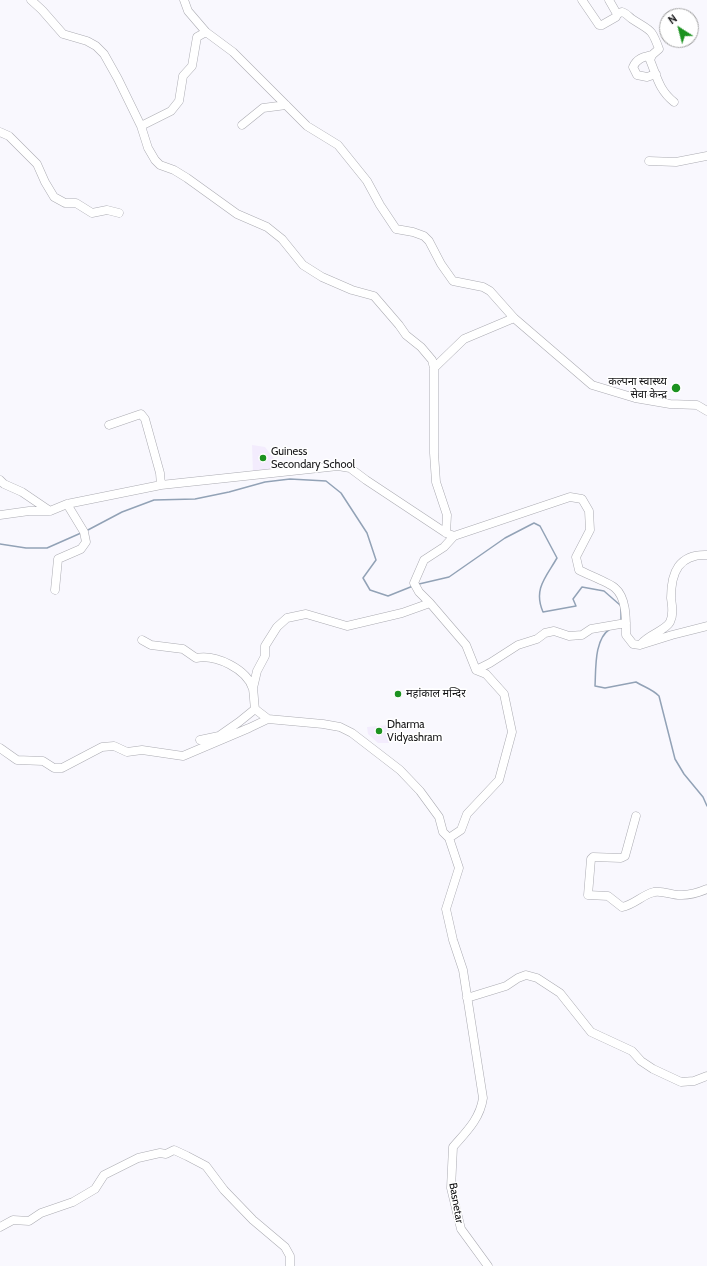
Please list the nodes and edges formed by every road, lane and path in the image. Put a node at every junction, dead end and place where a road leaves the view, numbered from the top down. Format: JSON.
{"nodes":[{"id":1,"x":31,"y":0,"type":"edge"},
{"id":2,"x":184,"y":0,"type":"edge"},
{"id":3,"x":582,"y":0,"type":"edge"},
{"id":4,"x":609,"y":0,"type":"edge"},
{"id":5,"x":617,"y":14,"type":"junction"},
{"id":6,"x":206,"y":32,"type":"junction"},
{"id":7,"x":652,"y":55,"type":"junction"},
{"id":8,"x":656,"y":74,"type":"junction"},
{"id":9,"x":674,"y":102,"type":"dead end"},
{"id":10,"x":286,"y":105,"type":"junction"},
{"id":11,"x":242,"y":125,"type":"dead end"},
{"id":12,"x":141,"y":126,"type":"junction"},
{"id":13,"x":0,"y":132,"type":"edge"},
{"id":14,"x":707,"y":156,"type":"edge"},
{"id":15,"x":648,"y":161,"type":"dead end"},
{"id":16,"x":119,"y":213,"type":"dead end"},
{"id":17,"x":514,"y":318,"type":"junction"},
{"id":18,"x":434,"y":368,"type":"junction"},
{"id":19,"x":707,"y":411,"type":"edge"},
{"id":20,"x":109,"y":425,"type":"dead end"},
{"id":21,"x":0,"y":480,"type":"edge"},
{"id":22,"x":161,"y":485,"type":"junction"},
{"id":23,"x":67,"y":504,"type":"junction"},
{"id":24,"x":50,"y":511,"type":"junction"},
{"id":25,"x":0,"y":515,"type":"edge"},
{"id":26,"x":450,"y":535,"type":"junction"},
{"id":27,"x":707,"y":555,"type":"edge"},
{"id":28,"x":55,"y":590,"type":"dead end"},
{"id":29,"x":430,"y":603,"type":"junction"},
{"id":30,"x":624,"y":624,"type":"junction"},
{"id":31,"x":707,"y":626,"type":"edge"},
{"id":32,"x":142,"y":640,"type":"dead end"},
{"id":33,"x":640,"y":645,"type":"junction"},
{"id":34,"x":476,"y":670,"type":"junction"},
{"id":35,"x":253,"y":688,"type":"junction"},
{"id":36,"x":255,"y":709,"type":"junction"},
{"id":37,"x":268,"y":719,"type":"junction"},
{"id":38,"x":200,"y":740,"type":"dead end"},
{"id":39,"x":0,"y":748,"type":"edge"},
{"id":40,"x":636,"y":816,"type":"dead end"},
{"id":41,"x":449,"y":838,"type":"junction"},
{"id":42,"x":707,"y":889,"type":"edge"},
{"id":43,"x":467,"y":998,"type":"junction"},
{"id":44,"x":707,"y":1076,"type":"edge"},
{"id":45,"x":0,"y":1227,"type":"edge"},
{"id":46,"x":290,"y":1266,"type":"edge"},
{"id":47,"x":488,"y":1266,"type":"edge"}],
"edges":[{"from":1,"to":12,"type":"street"},
{"from":2,"to":6,"type":"street"},
{"from":3,"to":5,"type":"street"},
{"from":4,"to":5,"type":"street"},
{"from":5,"to":7,"type":"street"},
{"from":6,"to":10,"type":"street"},
{"from":6,"to":12,"type":"street"},
{"from":7,"to":8,"type":"street"},
{"from":7,"to":8,"type":"street"},
{"from":8,"to":9,"type":"street"},
{"from":10,"to":11,"type":"street"},
{"from":10,"to":17,"type":"street"},
{"from":12,"to":18,"type":"street"},
{"from":13,"to":16,"type":"street"},
{"from":14,"to":15,"type":"street"},
{"from":17,"to":18,"type":"street"},
{"from":17,"to":19,"type":"street"},
{"from":18,"to":26,"type":"street"},
{"from":20,"to":22,"type":"street"},
{"from":21,"to":24,"type":"street"},
{"from":22,"to":23,"type":"street"},
{"from":22,"to":26,"type":"street"},
{"from":23,"to":24,"type":"street"},
{"from":23,"to":28,"type":"street"},
{"from":24,"to":25,"type":"street"},
{"from":26,"to":29,"type":"street"},
{"from":26,"to":30,"type":"street"},
{"from":27,"to":33,"type":"street"},
{"from":29,"to":34,"type":"street"},
{"from":29,"to":35,"type":"street"},
{"from":30,"to":33,"type":"street"},
{"from":30,"to":34,"type":"street"},
{"from":31,"to":33,"type":"street"},
{"from":32,"to":35,"type":"street"},
{"from":34,"to":41,"type":"street"},
{"from":35,"to":36,"type":"street"},
{"from":36,"to":37,"type":"street"},
{"from":36,"to":38,"type":"street"},
{"from":37,"to":39,"type":"street"},
{"from":37,"to":41,"type":"street","name":"Basnetar"},
{"from":40,"to":42,"type":"street"},
{"from":41,"to":43,"type":"street","name":"Basnetar"},
{"from":43,"to":44,"type":"street"},
{"from":43,"to":47,"type":"street","name":"Basnetar"},
{"from":45,"to":46,"type":"street"}]}
